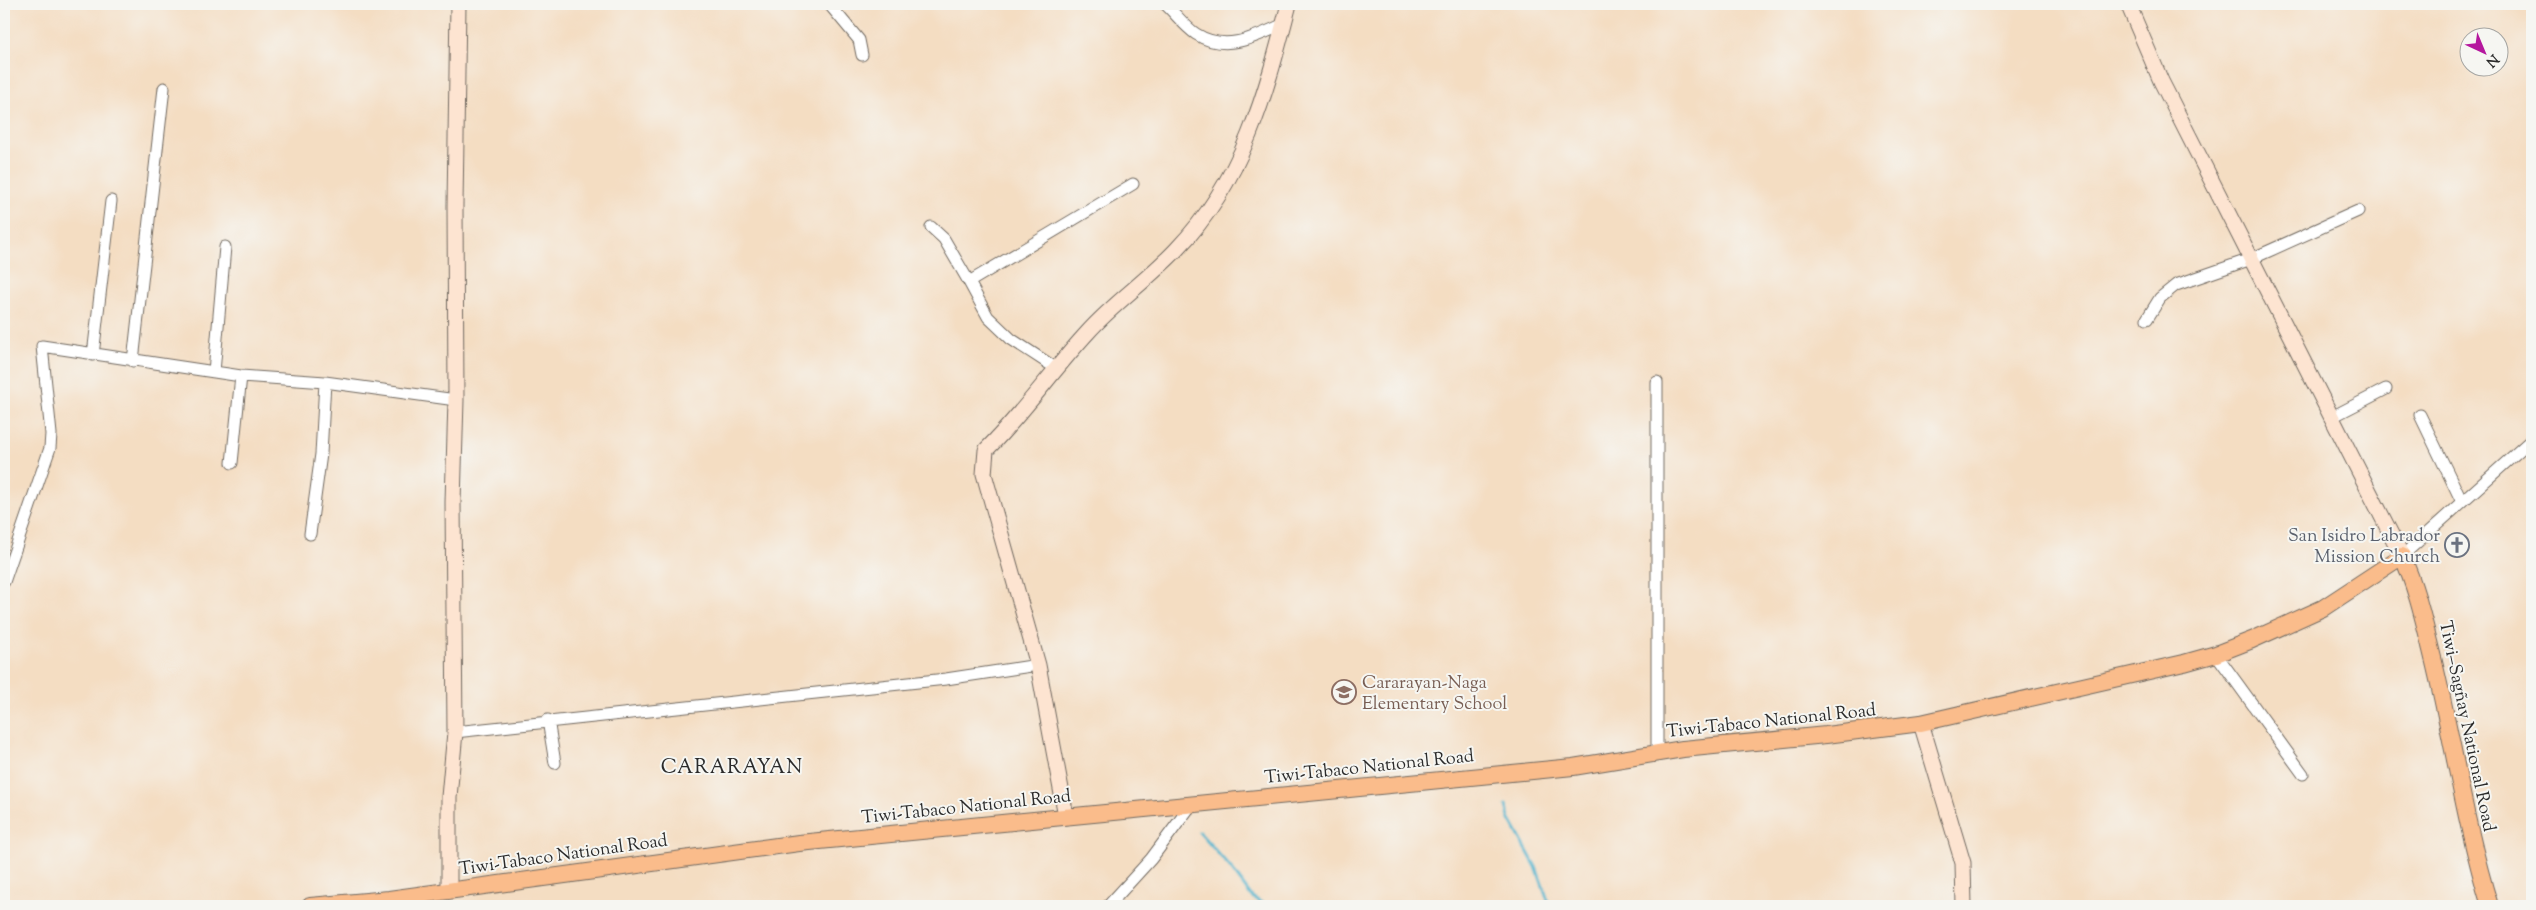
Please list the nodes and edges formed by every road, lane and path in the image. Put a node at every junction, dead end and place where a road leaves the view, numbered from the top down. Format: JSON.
{"nodes":[{"id":1,"x":458,"y":4,"type":"edge"},
{"id":2,"x":829,"y":4,"type":"edge"},
{"id":3,"x":1166,"y":4,"type":"edge"},
{"id":4,"x":1289,"y":4,"type":"edge"},
{"id":5,"x":2128,"y":4,"type":"edge"},
{"id":6,"x":1284,"y":24,"type":"junction"},
{"id":7,"x":862,"y":56,"type":"dead end"},
{"id":8,"x":164,"y":88,"type":"dead end"},
{"id":9,"x":1133,"y":184,"type":"dead end"},
{"id":10,"x":110,"y":201,"type":"dead end"},
{"id":11,"x":2358,"y":211,"type":"dead end"},
{"id":12,"x":931,"y":227,"type":"dead end"},
{"id":13,"x":226,"y":247,"type":"dead end"},
{"id":14,"x":2251,"y":259,"type":"junction"},
{"id":15,"x":970,"y":282,"type":"junction"},
{"id":16,"x":2147,"y":319,"type":"dead end"},
{"id":17,"x":93,"y":355,"type":"junction"},
{"id":18,"x":133,"y":361,"type":"junction"},
{"id":19,"x":1057,"y":369,"type":"junction"},
{"id":20,"x":214,"y":372,"type":"junction"},
{"id":21,"x":241,"y":376,"type":"junction"},
{"id":22,"x":325,"y":382,"type":"junction"},
{"id":23,"x":1657,"y":382,"type":"dead end"},
{"id":24,"x":2386,"y":389,"type":"dead end"},
{"id":25,"x":456,"y":400,"type":"junction"},
{"id":26,"x":2420,"y":415,"type":"dead end"},
{"id":27,"x":2330,"y":418,"type":"junction"},
{"id":28,"x":2532,"y":439,"type":"edge"},
{"id":29,"x":232,"y":463,"type":"dead end"},
{"id":30,"x":2462,"y":502,"type":"junction"},
{"id":31,"x":310,"y":534,"type":"dead end"},
{"id":32,"x":2402,"y":556,"type":"junction"},
{"id":33,"x":4,"y":582,"type":"edge"},
{"id":34,"x":2216,"y":654,"type":"junction"},
{"id":35,"x":1038,"y":665,"type":"junction"},
{"id":36,"x":548,"y":720,"type":"junction"},
{"id":37,"x":1921,"y":723,"type":"junction"},
{"id":38,"x":455,"y":732,"type":"junction"},
{"id":39,"x":1656,"y":753,"type":"junction"},
{"id":40,"x":555,"y":763,"type":"dead end"},
{"id":41,"x":2302,"y":774,"type":"dead end"},
{"id":42,"x":1192,"y":804,"type":"junction"},
{"id":43,"x":1066,"y":816,"type":"junction"},
{"id":44,"x":449,"y":891,"type":"junction"},
{"id":45,"x":310,"y":906,"type":"edge"},
{"id":46,"x":1108,"y":906,"type":"edge"},
{"id":47,"x":1964,"y":906,"type":"edge"},
{"id":48,"x":2490,"y":906,"type":"edge"}],
"edges":[{"from":1,"to":25,"type":"main road"},
{"from":2,"to":7,"type":"street"},
{"from":3,"to":6,"type":"street"},
{"from":4,"to":6,"type":"main road"},
{"from":5,"to":14,"type":"main road"},
{"from":6,"to":19,"type":"main road"},
{"from":8,"to":18,"type":"street"},
{"from":9,"to":15,"type":"street"},
{"from":10,"to":17,"type":"street"},
{"from":11,"to":14,"type":"street"},
{"from":12,"to":15,"type":"street"},
{"from":13,"to":20,"type":"street"},
{"from":14,"to":16,"type":"street"},
{"from":14,"to":27,"type":"main road"},
{"from":15,"to":19,"type":"street"},
{"from":17,"to":18,"type":"street"},
{"from":17,"to":33,"type":"street"},
{"from":18,"to":20,"type":"street"},
{"from":19,"to":35,"type":"main road"},
{"from":20,"to":21,"type":"street"},
{"from":21,"to":22,"type":"street"},
{"from":21,"to":29,"type":"street"},
{"from":22,"to":25,"type":"street"},
{"from":22,"to":31,"type":"street"},
{"from":23,"to":39,"type":"street"},
{"from":24,"to":27,"type":"street"},
{"from":25,"to":38,"type":"main road"},
{"from":26,"to":30,"type":"street"},
{"from":27,"to":32,"type":"main road"},
{"from":28,"to":30,"type":"street"},
{"from":30,"to":32,"type":"street"},
{"from":32,"to":34,"type":"main road","name":"Tiwi-Tabaco National Road"},
{"from":32,"to":48,"type":"main road","name":"Tiwi–Sagñay National Road"},
{"from":34,"to":37,"type":"main road","name":"Tiwi-Tabaco National Road"},
{"from":34,"to":41,"type":"street"},
{"from":35,"to":36,"type":"street"},
{"from":35,"to":43,"type":"main road"},
{"from":36,"to":38,"type":"street"},
{"from":36,"to":40,"type":"street"},
{"from":37,"to":39,"type":"main road","name":"Tiwi-Tabaco National Road"},
{"from":37,"to":47,"type":"main road"},
{"from":38,"to":44,"type":"main road"},
{"from":39,"to":42,"type":"main road","name":"Tiwi-Tabaco National Road"},
{"from":42,"to":43,"type":"main road","name":"Tiwi-Tabaco National Road"},
{"from":42,"to":46,"type":"street"},
{"from":43,"to":44,"type":"main road","name":"Tiwi-Tabaco National Road"},
{"from":44,"to":45,"type":"main road","name":"Tiwi-Tabaco National Road"}]}
